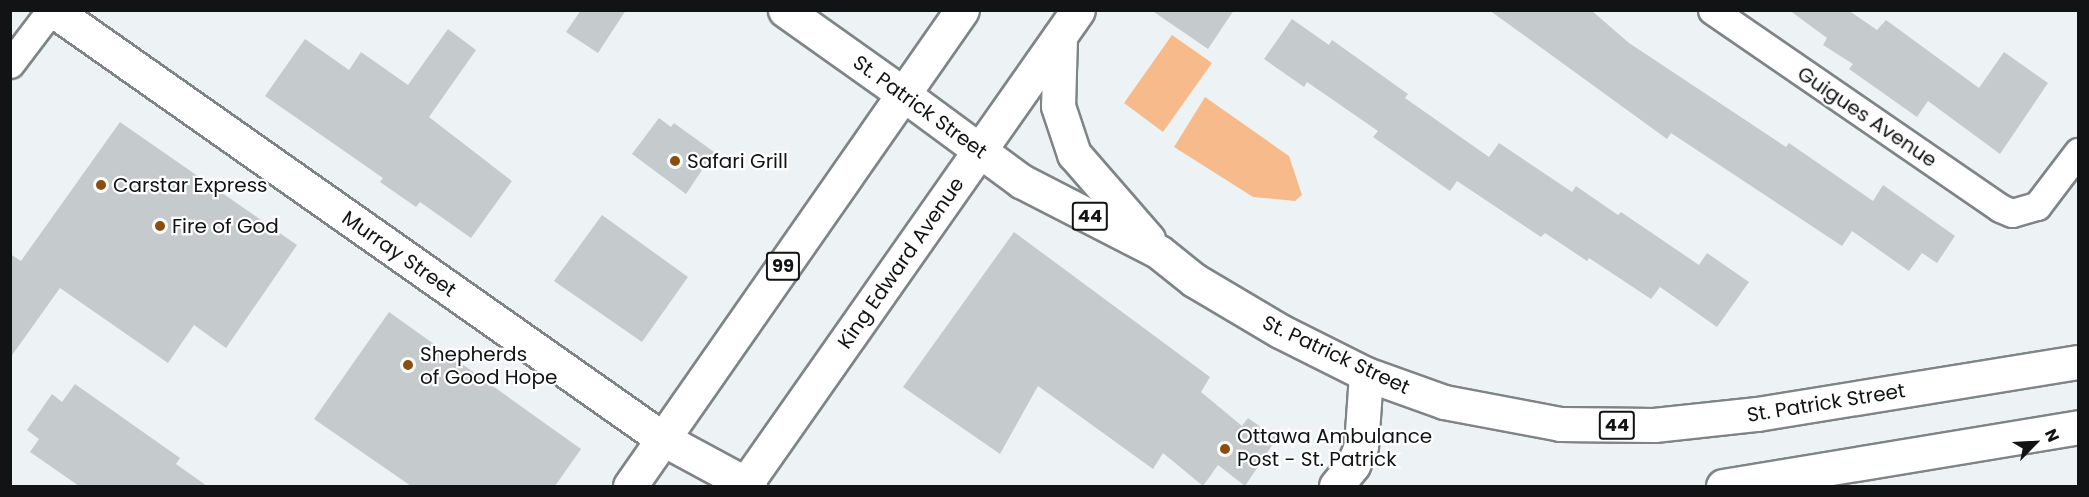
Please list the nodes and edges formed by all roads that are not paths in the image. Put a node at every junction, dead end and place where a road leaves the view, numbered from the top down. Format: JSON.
{"nodes":[{"id":1,"x":52,"y":10,"type":"edge"},
{"id":2,"x":785,"y":10,"type":"edge"},
{"id":3,"x":962,"y":10,"type":"edge"},
{"id":4,"x":1712,"y":10,"type":"edge"},
{"id":5,"x":1069,"y":23,"type":"edge"},
{"id":6,"x":10,"y":64,"type":"edge"},
{"id":7,"x":903,"y":93,"type":"junction"},
{"id":8,"x":980,"y":151,"type":"junction"},
{"id":9,"x":2079,"y":152,"type":"edge"},
{"id":10,"x":1158,"y":252,"type":"junction"},
{"id":11,"x":2079,"y":362,"type":"edge"},
{"id":12,"x":1366,"y":374,"type":"junction"},
{"id":13,"x":2079,"y":427,"type":"edge"},
{"id":14,"x":663,"y":439,"type":"junction"},
{"id":15,"x":630,"y":486,"type":"edge"},
{"id":16,"x":746,"y":486,"type":"edge"},
{"id":17,"x":1336,"y":486,"type":"edge"},
{"id":18,"x":1723,"y":486,"type":"edge"}],
"edges":[{"from":1,"to":6,"type":"street"},
{"from":1,"to":14,"type":"main road","name":"Murray Street"},
{"from":2,"to":7,"type":"main road","name":"St. Patrick Street","number":"44"},
{"from":3,"to":7,"type":"main road","number":"99"},
{"from":4,"to":9,"type":"street","name":"Guigues Avenue"},
{"from":5,"to":8,"type":"main road","name":"King Edward Avenue"},
{"from":5,"to":10,"type":"main road"},
{"from":7,"to":8,"type":"main road","name":"St. Patrick Street","number":"44"},
{"from":7,"to":14,"type":"main road","number":"99"},
{"from":8,"to":10,"type":"main road","name":"St. Patrick Street","number":"44"},
{"from":8,"to":16,"type":"main road","name":"King Edward Avenue"},
{"from":10,"to":12,"type":"main road","name":"St. Patrick Street","number":"44"},
{"from":11,"to":12,"type":"main road","name":"St. Patrick Street","number":"44"},
{"from":12,"to":17,"type":"main road"},
{"from":13,"to":18,"type":"main road"},
{"from":14,"to":15,"type":"main road","number":"99"},
{"from":14,"to":16,"type":"main road","name":"Murray Street"}]}
